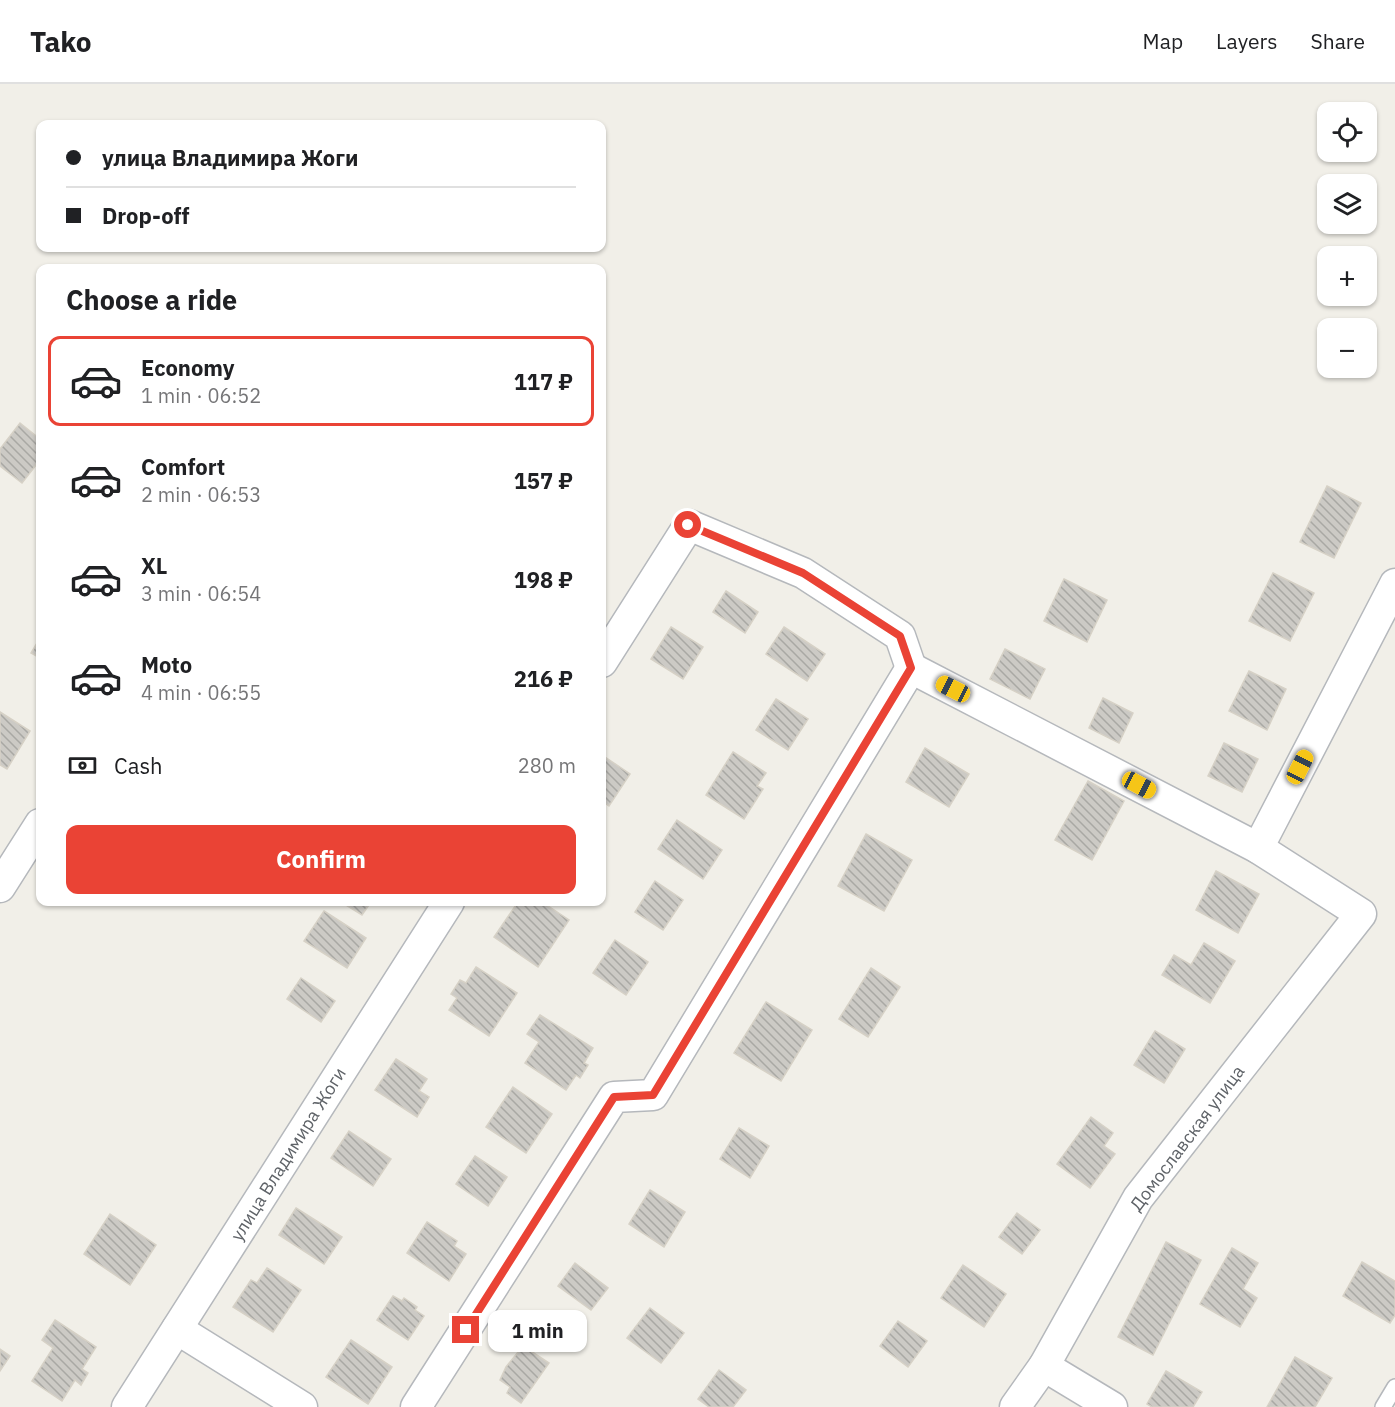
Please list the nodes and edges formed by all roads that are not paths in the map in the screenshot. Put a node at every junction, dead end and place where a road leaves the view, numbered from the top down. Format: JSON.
{"nodes":[{"id":1,"x":1395,"y":584,"type":"edge"},
{"id":2,"x":606,"y":656,"type":"edge"},
{"id":3,"x":911,"y":668,"type":"junction"},
{"id":4,"x":36,"y":830,"type":"edge"},
{"id":5,"x":1258,"y":848,"type":"junction"},
{"id":6,"x":0,"y":887,"type":"edge"},
{"id":7,"x":446,"y":906,"type":"edge"},
{"id":8,"x":177,"y":1329,"type":"junction"},
{"id":9,"x":1044,"y":1365,"type":"junction"},
{"id":10,"x":1395,"y":1387,"type":"edge"},
{"id":11,"x":127,"y":1407,"type":"edge"},
{"id":12,"x":302,"y":1407,"type":"edge"},
{"id":13,"x":416,"y":1407,"type":"edge"},
{"id":14,"x":1015,"y":1407,"type":"edge"},
{"id":15,"x":1112,"y":1407,"type":"edge"},
{"id":16,"x":1383,"y":1407,"type":"edge"}],
"edges":[{"from":1,"to":5,"type":"street"},
{"from":2,"to":3,"type":"street"},
{"from":3,"to":5,"type":"street"},
{"from":3,"to":13,"type":"street"},
{"from":4,"to":6,"type":"street"},
{"from":5,"to":9,"type":"street","name":"Домославская улица"},
{"from":7,"to":8,"type":"street","name":"улица Владимира Жоги"},
{"from":8,"to":11,"type":"street","name":"улица Владимира Жоги"},
{"from":8,"to":12,"type":"street"},
{"from":9,"to":14,"type":"street","name":"Домославская улица"},
{"from":9,"to":15,"type":"street"},
{"from":10,"to":16,"type":"lane"}]}
